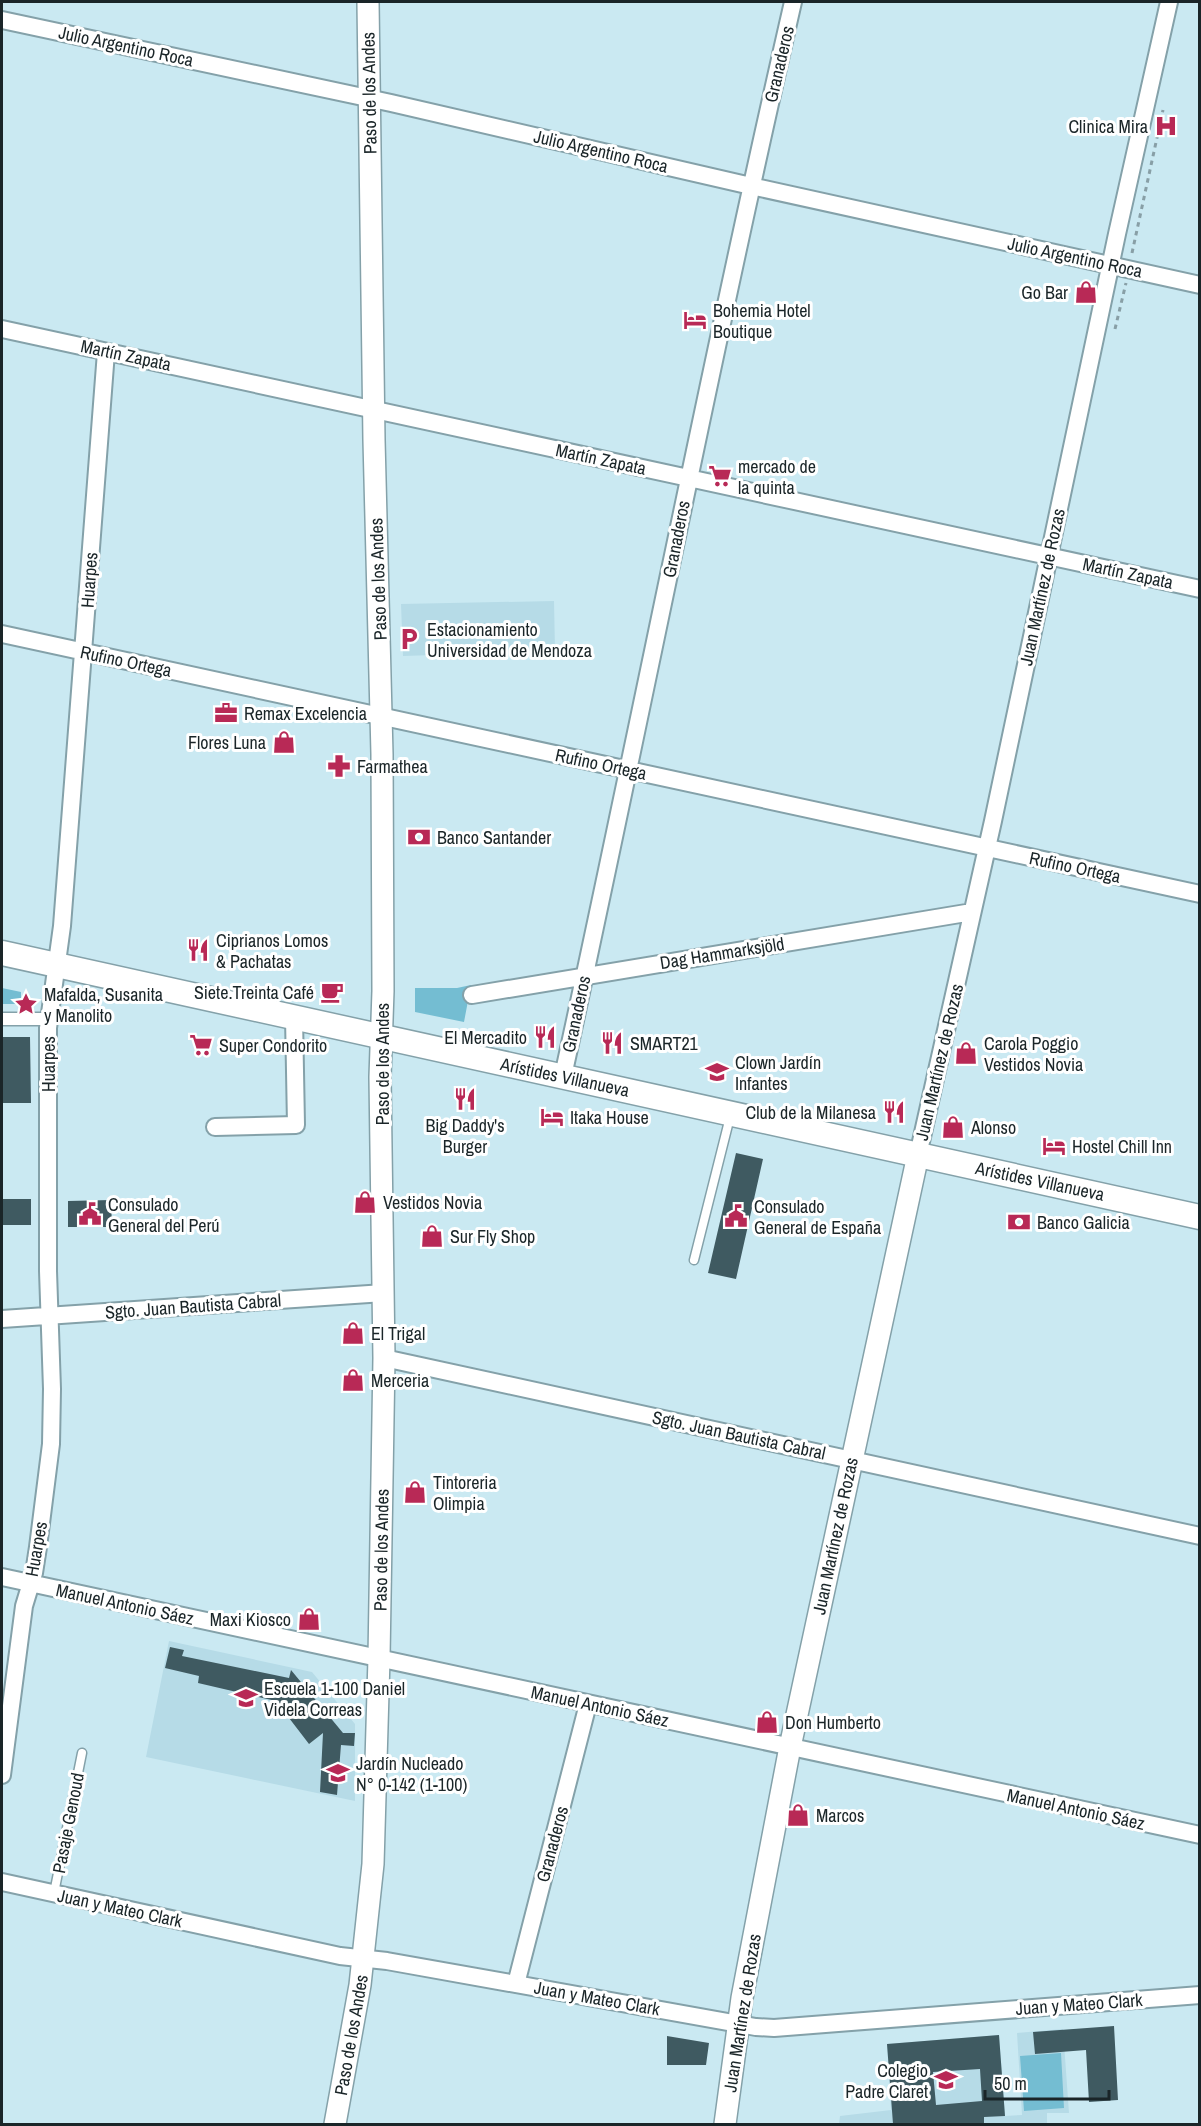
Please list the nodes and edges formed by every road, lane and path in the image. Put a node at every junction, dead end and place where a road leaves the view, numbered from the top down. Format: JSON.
{"nodes":[{"id":1,"x":368,"y":2,"type":"edge"},
{"id":2,"x":793,"y":2,"type":"edge"},
{"id":3,"x":1169,"y":2,"type":"edge"},
{"id":4,"x":2,"y":20,"type":"edge"},
{"id":5,"x":369,"y":98,"type":"junction"},
{"id":6,"x":751,"y":186,"type":"junction"},
{"id":7,"x":1111,"y":265,"type":"junction"},
{"id":8,"x":1200,"y":285,"type":"edge"},
{"id":9,"x":2,"y":328,"type":"edge"},
{"id":10,"x":106,"y":352,"type":"junction"},
{"id":11,"x":373,"y":409,"type":"junction"},
{"id":12,"x":688,"y":478,"type":"junction"},
{"id":13,"x":1049,"y":556,"type":"junction"},
{"id":14,"x":1200,"y":589,"type":"edge"},
{"id":15,"x":2,"y":634,"type":"edge"},
{"id":16,"x":84,"y":652,"type":"junction"},
{"id":17,"x":381,"y":716,"type":"junction"},
{"id":18,"x":629,"y":770,"type":"junction"},
{"id":19,"x":987,"y":848,"type":"junction"},
{"id":20,"x":1200,"y":894,"type":"edge"},
{"id":21,"x":972,"y":912,"type":"junction"},
{"id":22,"x":2,"y":953,"type":"edge"},
{"id":23,"x":57,"y":965,"type":"junction"},
{"id":24,"x":585,"y":976,"type":"junction"},
{"id":25,"x":472,"y":994,"type":"dead end"},
{"id":26,"x":294,"y":1017,"type":"junction"},
{"id":27,"x":2,"y":1019,"type":"edge"},
{"id":28,"x":49,"y":1019,"type":"junction"},
{"id":29,"x":381,"y":1036,"type":"junction"},
{"id":30,"x":563,"y":1076,"type":"junction"},
{"id":31,"x":731,"y":1113,"type":"junction"},
{"id":32,"x":215,"y":1127,"type":"dead end"},
{"id":33,"x":918,"y":1155,"type":"junction"},
{"id":34,"x":1200,"y":1217,"type":"edge"},
{"id":35,"x":694,"y":1260,"type":"dead end"},
{"id":36,"x":384,"y":1293,"type":"junction"},
{"id":37,"x":49,"y":1316,"type":"junction"},
{"id":38,"x":2,"y":1319,"type":"edge"},
{"id":39,"x":384,"y":1359,"type":"junction"},
{"id":40,"x":852,"y":1459,"type":"junction"},
{"id":41,"x":1200,"y":1536,"type":"edge"},
{"id":42,"x":2,"y":1577,"type":"edge"},
{"id":43,"x":30,"y":1583,"type":"junction"},
{"id":44,"x":379,"y":1658,"type":"junction"},
{"id":45,"x":588,"y":1704,"type":"junction"},
{"id":46,"x":790,"y":1747,"type":"junction"},
{"id":47,"x":82,"y":1752,"type":"dead end"},
{"id":48,"x":2,"y":1775,"type":"edge"},
{"id":49,"x":1200,"y":1835,"type":"edge"},
{"id":50,"x":2,"y":1882,"type":"edge"},
{"id":51,"x":54,"y":1893,"type":"junction"},
{"id":52,"x":363,"y":1958,"type":"junction"},
{"id":53,"x":516,"y":1984,"type":"junction"},
{"id":54,"x":1200,"y":1995,"type":"edge"},
{"id":55,"x":738,"y":2024,"type":"junction"},
{"id":56,"x":335,"y":2124,"type":"edge"},
{"id":57,"x":725,"y":2124,"type":"edge"}],
"edges":[{"from":1,"to":5,"type":"street","name":"Paso de los Andes"},
{"from":2,"to":6,"type":"street","name":"Granaderos"},
{"from":3,"to":7,"type":"street","name":"Juan Martínez de Rozas"},
{"from":4,"to":5,"type":"street","name":"Julio Argentino Roca"},
{"from":5,"to":6,"type":"street","name":"Julio Argentino Roca"},
{"from":5,"to":11,"type":"street","name":"Paso de los Andes"},
{"from":6,"to":7,"type":"street","name":"Julio Argentino Roca"},
{"from":6,"to":12,"type":"street","name":"Granaderos"},
{"from":7,"to":8,"type":"street","name":"Julio Argentino Roca"},
{"from":7,"to":13,"type":"street","name":"Juan Martínez de Rozas"},
{"from":9,"to":10,"type":"street","name":"Martín Zapata"},
{"from":10,"to":11,"type":"street","name":"Martín Zapata"},
{"from":10,"to":16,"type":"street","name":"Huarpes"},
{"from":11,"to":12,"type":"street","name":"Martín Zapata"},
{"from":11,"to":17,"type":"street","name":"Paso de los Andes"},
{"from":12,"to":13,"type":"street","name":"Martín Zapata"},
{"from":12,"to":18,"type":"street","name":"Granaderos"},
{"from":13,"to":14,"type":"street","name":"Martín Zapata"},
{"from":13,"to":19,"type":"street","name":"Juan Martínez de Rozas"},
{"from":15,"to":16,"type":"street","name":"Rufino Ortega"},
{"from":16,"to":17,"type":"street","name":"Rufino Ortega"},
{"from":16,"to":23,"type":"street","name":"Huarpes"},
{"from":17,"to":18,"type":"street","name":"Rufino Ortega"},
{"from":17,"to":29,"type":"street","name":"Paso de los Andes"},
{"from":18,"to":19,"type":"street","name":"Rufino Ortega"},
{"from":18,"to":24,"type":"street","name":"Granaderos"},
{"from":19,"to":20,"type":"street","name":"Rufino Ortega"},
{"from":19,"to":21,"type":"street","name":"Juan Martínez de Rozas"},
{"from":21,"to":24,"type":"street","name":"Dag Hammarksjöld"},
{"from":21,"to":33,"type":"street","name":"Juan Martínez de Rozas"},
{"from":22,"to":23,"type":"main road","name":"Arístides Villanueva"},
{"from":23,"to":26,"type":"main road","name":"Arístides Villanueva"},
{"from":23,"to":28,"type":"street","name":"Huarpes"},
{"from":24,"to":25,"type":"street","name":"Dag Hammarksjöld"},
{"from":24,"to":30,"type":"street","name":"Granaderos"},
{"from":26,"to":29,"type":"main road","name":"Arístides Villanueva"},
{"from":26,"to":32,"type":"street"},
{"from":27,"to":28,"type":"street"},
{"from":28,"to":37,"type":"street","name":"Huarpes"},
{"from":29,"to":30,"type":"main road","name":"Arístides Villanueva"},
{"from":29,"to":36,"type":"street","name":"Paso de los Andes"},
{"from":30,"to":31,"type":"main road","name":"Arístides Villanueva"},
{"from":31,"to":33,"type":"main road","name":"Arístides Villanueva"},
{"from":31,"to":35,"type":"lane"},
{"from":33,"to":34,"type":"main road","name":"Arístides Villanueva"},
{"from":33,"to":40,"type":"street","name":"Juan Martínez de Rozas"},
{"from":36,"to":37,"type":"street","name":"Sgto. Juan Bautista Cabral"},
{"from":36,"to":39,"type":"street","name":"Paso de los Andes"},
{"from":37,"to":38,"type":"street","name":"Sgto. Juan Bautista Cabral"},
{"from":37,"to":43,"type":"street","name":"Huarpes"},
{"from":39,"to":40,"type":"street","name":"Sgto. Juan Bautista Cabral"},
{"from":39,"to":44,"type":"street","name":"Paso de los Andes"},
{"from":40,"to":41,"type":"street","name":"Sgto. Juan Bautista Cabral"},
{"from":40,"to":46,"type":"street","name":"Juan Martínez de Rozas"},
{"from":42,"to":43,"type":"street","name":"Manuel Antonio Sáez"},
{"from":43,"to":44,"type":"street","name":"Manuel Antonio Sáez"},
{"from":43,"to":48,"type":"street","name":"Huarpes"},
{"from":44,"to":45,"type":"street","name":"Manuel Antonio Sáez"},
{"from":44,"to":52,"type":"street","name":"Paso de los Andes"},
{"from":45,"to":46,"type":"street","name":"Manuel Antonio Sáez"},
{"from":45,"to":53,"type":"street","name":"Granaderos"},
{"from":46,"to":49,"type":"street","name":"Manuel Antonio Sáez"},
{"from":46,"to":55,"type":"street","name":"Juan Martínez de Rozas"},
{"from":47,"to":51,"type":"lane","name":"Pasaje Genoud"},
{"from":50,"to":51,"type":"street","name":"Juan y Mateo Clark"},
{"from":51,"to":52,"type":"street","name":"Juan y Mateo Clark"},
{"from":52,"to":53,"type":"street","name":"Juan y Mateo Clark"},
{"from":52,"to":56,"type":"street","name":"Paso de los Andes"},
{"from":53,"to":55,"type":"street","name":"Juan y Mateo Clark"},
{"from":54,"to":55,"type":"street","name":"Juan y Mateo Clark"},
{"from":55,"to":57,"type":"street","name":"Juan Martínez de Rozas"}]}
